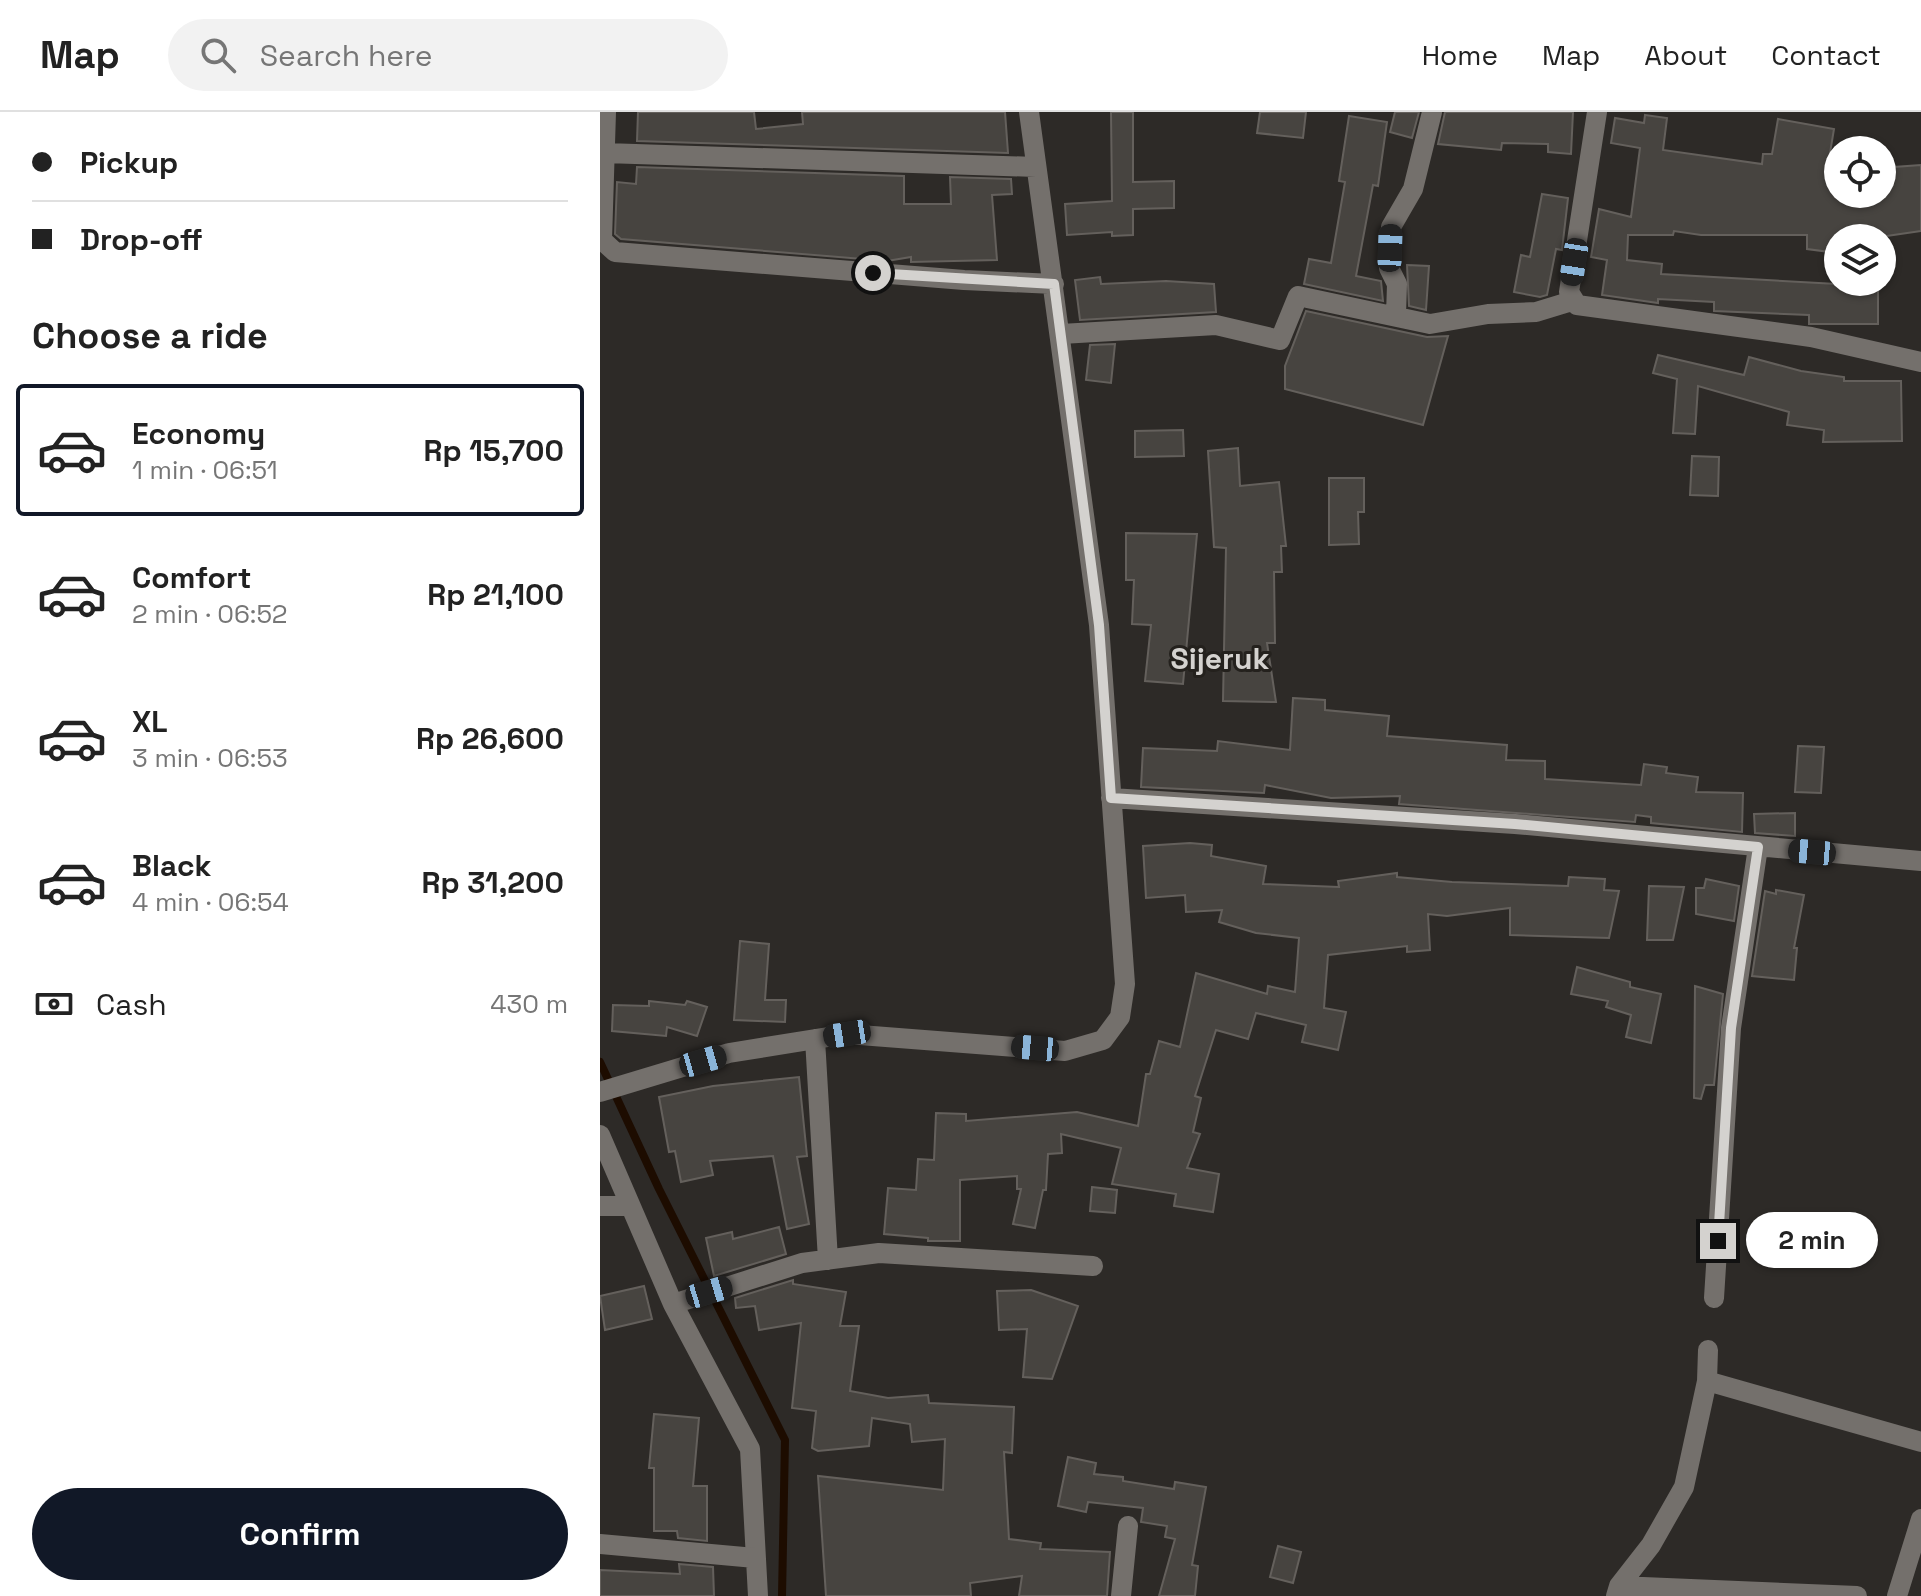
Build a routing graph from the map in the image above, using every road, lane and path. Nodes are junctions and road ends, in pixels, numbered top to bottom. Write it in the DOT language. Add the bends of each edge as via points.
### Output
graph roads {
  1 [pos="606,112"];
  2 [pos="1029,112"];
  3 [pos="1432,112"];
  4 [pos="1597,112"];
  5 [pos="605,153"];
  6 [pos="1036,167"];
  7 [pos="1054,284"];
  8 [pos="1572,301"];
  9 [pos="1396,315"];
  10 [pos="1061,334"];
  11 [pos="1921,362"];
  12 [pos="1111,798"];
  13 [pos="1758,847"];
  14 [pos="1921,861"];
  15 [pos="815,1039"];
  16 [pos="600,1092"];
  17 [pos="600,1135"];
  18 [pos="600,1206"];
  19 [pos="628,1206"];
  20 [pos="828,1260"];
  21 [pos="1093,1266"];
  22 [pos="1714,1298"];
  23 [pos="682,1301"];
  24 [pos="1708,1350"];
  25 [pos="1707,1381"];
  26 [pos="1921,1442"];
  27 [pos="1921,1519"];
  28 [pos="1128,1526"];
  29 [pos="600,1544"];
  30 [pos="755,1558"];
  31 [pos="1618,1591"];
  32 [pos="758,1596"];
  33 [pos="1121,1596"];
  34 [pos="1857,1596"];
  35 [pos="1897,1596"];
  1 -- 5 [label="street"];
  2 -- 6 [label="street"];
  3 -- 9 [label="street" via="1413,189 1391,227 1389,268 1397,284"];
  4 -- 8 [label="street" via="1569,292"];
  5 -- 6 [label="street"];
  5 -- 7 [label="street" via="602,240 615,252"];
  6 -- 7 [label="street"];
  7 -- 10 [label="street"];
  8 -- 9 [label="street" via="1536,312 1430,324"];
  8 -- 11 [label="street" via="1811,337"];
  9 -- 10 [label="street" via="1298,296 1280,340 1216,325"];
  10 -- 12 [label="street" via="1099,625"];
  12 -- 13 [label="street" via="1515,824"];
  12 -- 15 [label="street" via="1125,984 1120,1017 1103,1040 1065,1051 847,1034"];
  13 -- 14 [label="street"];
  13 -- 22 [label="street" via="1731,1028"];
  15 -- 16 [label="street" via="729,1053"];
  15 -- 20 [label="street"];
  17 -- 19 [label="street"];
  18 -- 19 [label="street"];
  19 -- 23 [label="street"];
  20 -- 21 [label="street" via="879,1253"];
  20 -- 23 [label="street" via="802,1263"];
  23 -- 30 [label="street" via="750,1449"];
  24 -- 25 [label="street"];
  25 -- 26 [label="street"];
  25 -- 31 [label="street" via="1684,1487"];
  27 -- 35 [label="street"];
  28 -- 33 [label="street"];
  29 -- 30 [label="street"];
  30 -- 32 [label="street"];
  31 -- 34 [label="street"];
}
